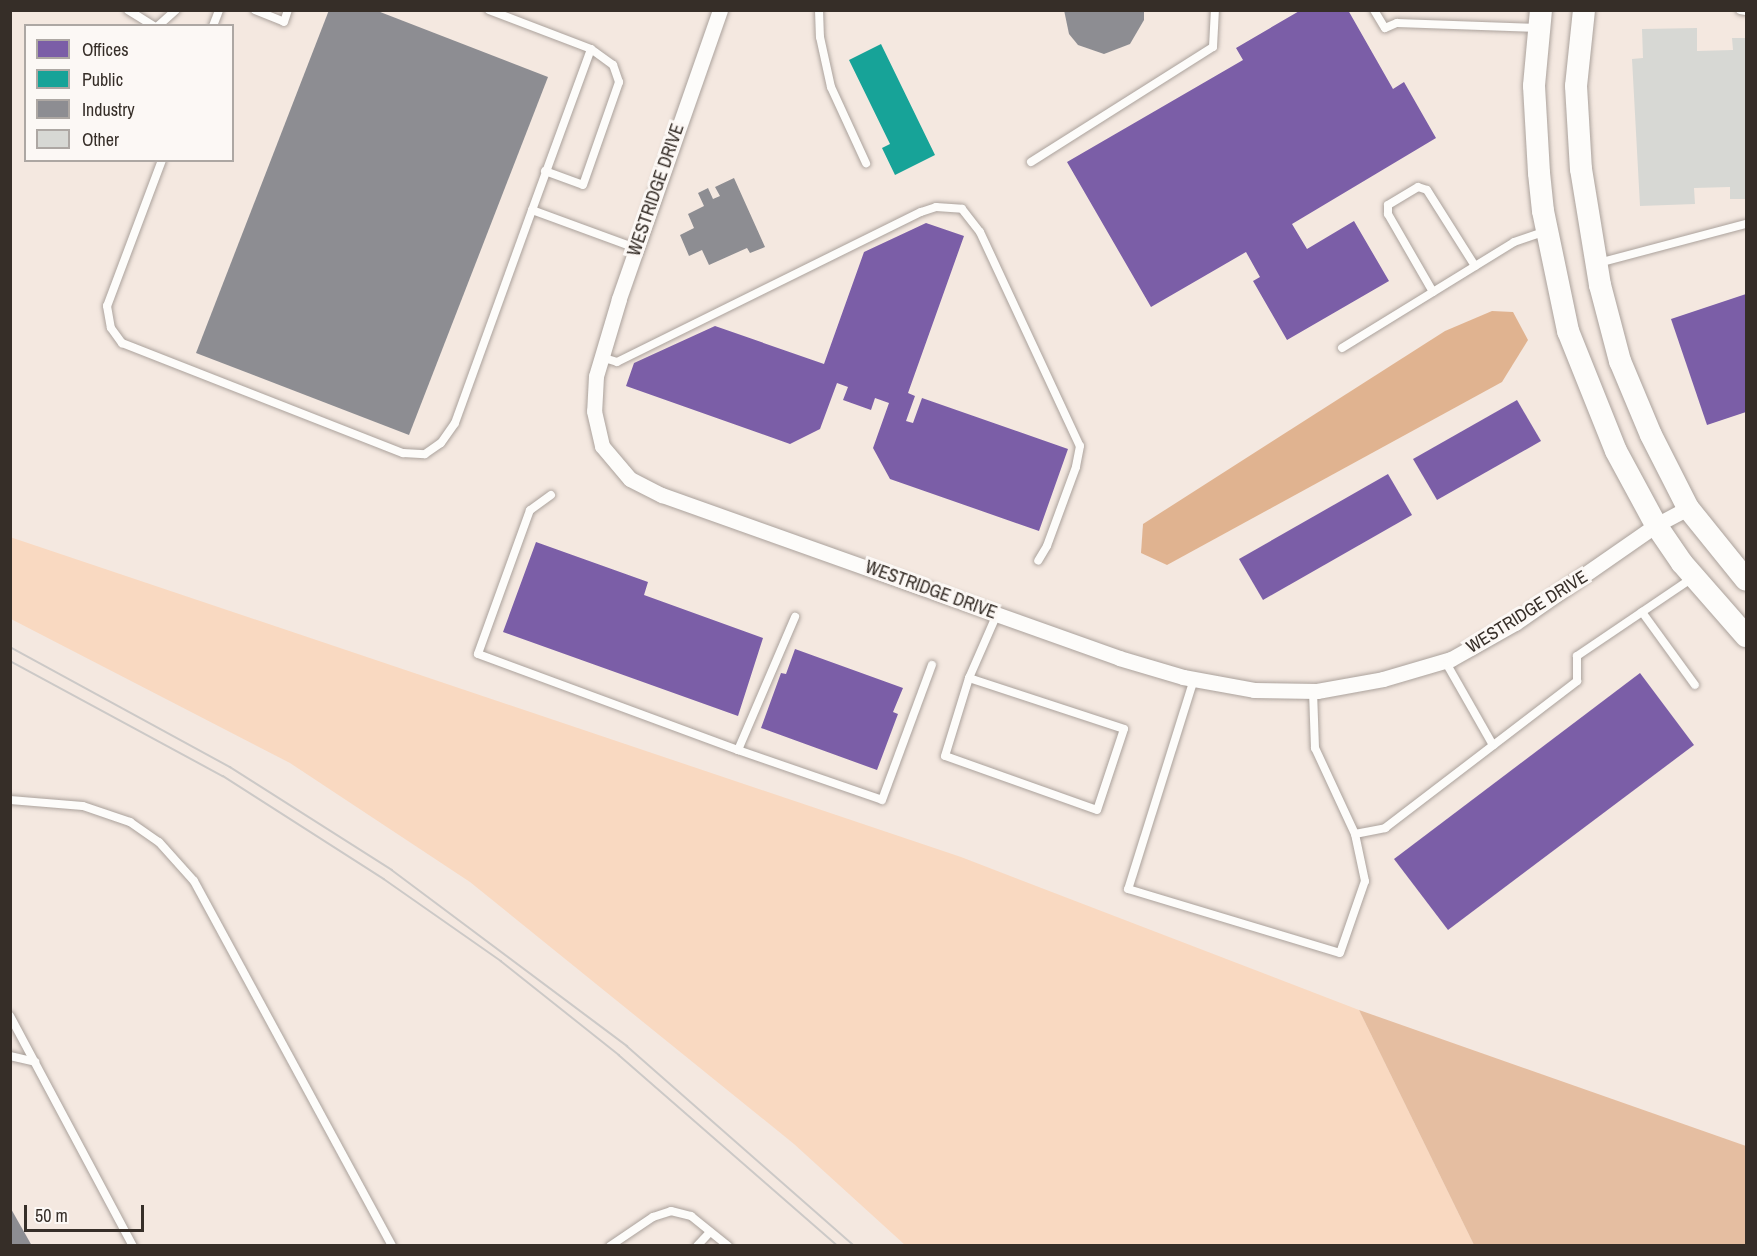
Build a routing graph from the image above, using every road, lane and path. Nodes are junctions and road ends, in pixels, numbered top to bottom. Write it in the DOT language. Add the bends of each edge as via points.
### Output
graph roads {
  1 [pos="128,10"];
  2 [pos="176,10"];
  3 [pos="255,10"];
  4 [pos="288,10"];
  5 [pos="489,10"];
  6 [pos="720,10"];
  7 [pos="819,10"];
  8 [pos="1215,10"];
  9 [pos="1374,10"];
  10 [pos="1584,10"];
  11 [pos="1740,10"];
  12 [pos="1746,11"];
  13 [pos="1538,16"];
  14 [pos="152,24"];
  15 [pos="158,24"];
  16 [pos="591,49"];
  17 [pos="161,162"];
  18 [pos="1031,162"];
  19 [pos="866,163"];
  20 [pos="545,171"];
  21 [pos="532,210"];
  22 [pos="1746,224"];
  23 [pos="1547,230"];
  24 [pos="636,248"];
  25 [pos="1597,263"];
  26 [pos="1475,266"];
  27 [pos="1433,292"];
  28 [pos="1342,348"];
  29 [pos="601,357"];
  30 [pos="551,495"];
  31 [pos="1688,508"];
  32 [pos="1656,525"];
  33 [pos="1038,561"];
  34 [pos="1694,576"];
  35 [pos="1746,580"];
  36 [pos="1642,612"];
  37 [pos="997,614"];
  38 [pos="795,617"];
  39 [pos="1746,636"];
  40 [pos="1445,661"];
  41 [pos="932,665"];
  42 [pos="969,678"];
  43 [pos="1194,679"];
  44 [pos="1695,685"];
  45 [pos="1313,690"];
  46 [pos="1493,745"];
  47 [pos="738,750"];
  48 [pos="10,800"];
  49 [pos="1354,834"];
  50 [pos="10,1016"];
  51 [pos="10,1056"];
  52 [pos="35,1062"];
  53 [pos="711,1232"];
  54 [pos="133,1245"];
  55 [pos="392,1245"];
  56 [pos="610,1245"];
  57 [pos="697,1245"];
  58 [pos="728,1245"];
  1 -- 14 [label="lane"];
  2 -- 15 [label="lane"];
  3 -- 4 [label="lane" via="284,22"];
  5 -- 16 [label="lane"];
  6 -- 24 [label="street, WESTRIDGE DRIVE"];
  7 -- 19 [label="lane" via="820,37 831,87"];
  8 -- 18 [label="lane" via="1213,47"];
  9 -- 13 [label="lane" via="1385,28 1397,23"];
  10 -- 25 [label="main road" via="1576,86 1581,169"];
  11 -- 12 [label="lane"];
  13 -- 23 [label="main road" via="1534,86"];
  16 -- 20 [label="lane"];
  16 -- 20 [label="lane" via="613,65 619,82 583,185"];
  17 -- 21 [label="lane" via="107,306 111,328 122,343 403,453 425,454 441,443 455,423"];
  20 -- 21 [label="lane"];
  21 -- 24 [label="lane"];
  22 -- 25 [label="lane"];
  23 -- 26 [label="lane" via="1514,242"];
  23 -- 32 [label="main road" via="1568,331 1586,380 1616,451"];
  24 -- 29 [label="street, WESTRIDGE DRIVE"];
  25 -- 31 [label="main road" via="1620,361 1650,435"];
  26 -- 27 [label="lane"];
  26 -- 27 [label="lane" via="1427,190 1418,187 1389,205 1388,214"];
  27 -- 28 [label="lane"];
  29 -- 33 [label="lane" via="617,362 921,212 936,207 962,209 980,232 1080,446 1068,490"];
  29 -- 37 [label="street, WESTRIDGE DRIVE" via="594,411 602,446 630,479 662,495"];
  30 -- 47 [label="lane" via="530,510 478,654"];
  31 -- 32 [label="street, WESTRIDGE DRIVE"];
  31 -- 35 [label="main road"];
  32 -- 34 [label="main road"];
  32 -- 40 [label="street, WESTRIDGE DRIVE" via="1515,623"];
  34 -- 36 [label="lane"];
  34 -- 39 [label="main road"];
  36 -- 44 [label="lane"];
  36 -- 46 [label="lane" via="1577,656 1577,681"];
  37 -- 42 [label="lane"];
  37 -- 43 [label="street, WESTRIDGE DRIVE" via="1119,658"];
  38 -- 47 [label="lane"];
  40 -- 45 [label="street, WESTRIDGE DRIVE" via="1383,680"];
  40 -- 46 [label="lane"];
  41 -- 47 [label="lane" via="882,800"];
  42 -- 42 [label="lane" via="945,756 1097,810 1124,729"];
  43 -- 45 [label="street, WESTRIDGE DRIVE" via="1254,690"];
  43 -- 49 [label="lane" via="1128,889 1341,953 1365,881"];
  45 -- 49 [label="lane" via="1315,748"];
  46 -- 49 [label="lane" via="1385,828"];
  48 -- 55 [label="lane" via="59,801 130,822 159,842 194,881"];
  50 -- 52 [label="lane"];
  51 -- 52 [label="lane"];
  52 -- 54 [label="lane"];
  53 -- 56 [label="lane" via="691,1216 671,1211 653,1217"];
  53 -- 57 [label="lane"];
  53 -- 58 [label="lane"];
}
